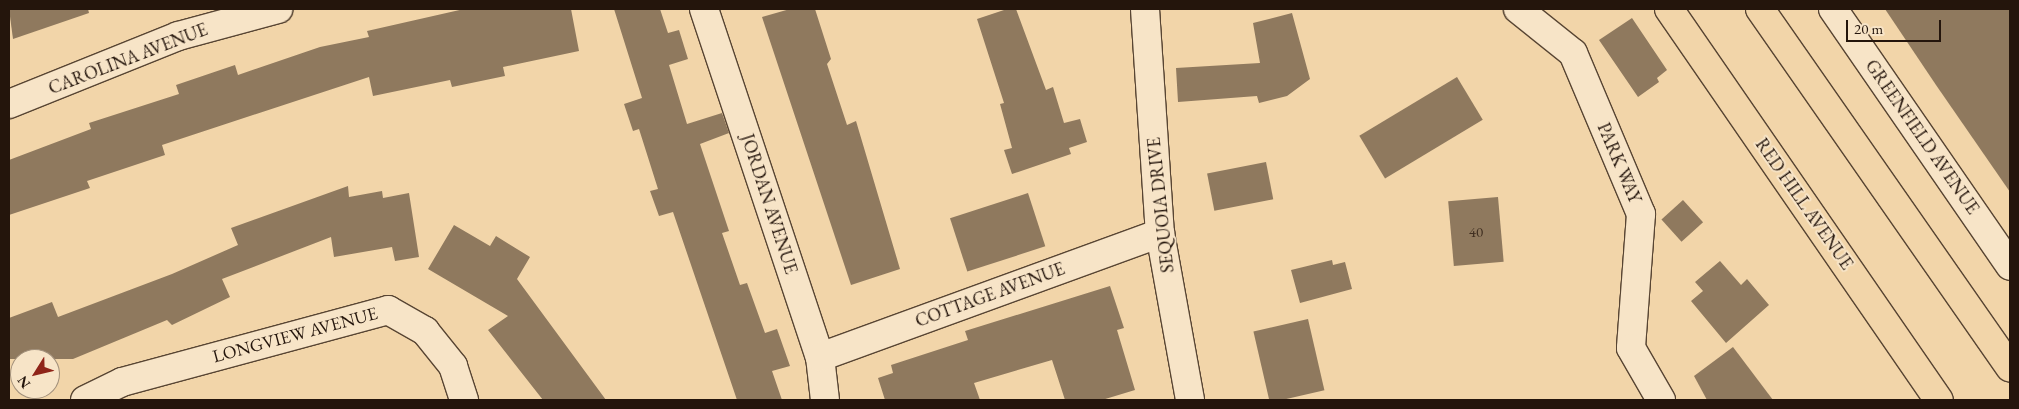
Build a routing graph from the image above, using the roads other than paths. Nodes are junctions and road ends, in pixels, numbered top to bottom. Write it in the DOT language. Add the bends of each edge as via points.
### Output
graph roads {
  1 [pos="278,9"];
  2 [pos="704,9"];
  3 [pos="1145,9"];
  4 [pos="1518,9"];
  5 [pos="1669,9"];
  6 [pos="1760,9"];
  7 [pos="1833,9"];
  8 [pos="9,104"];
  9 [pos="1160,233"];
  10 [pos="2010,266"];
  11 [pos="820,357"];
  12 [pos="2010,367"];
  13 [pos="85,400"];
  14 [pos="464,400"];
  15 [pos="825,400"];
  16 [pos="1190,400"];
  17 [pos="1661,400"];
  18 [pos="1939,400"];
  1 -- 8 [label="street, CAROLINA AVENUE" via="178,36"];
  2 -- 11 [label="street, JORDAN AVENUE"];
  3 -- 9 [label="street, SEQUOIA DRIVE"];
  4 -- 17 [label="street, PARK WAY" via="1573,53 1641,214 1631,348"];
  5 -- 18 [label="main road, RED HILL AVENUE"];
  6 -- 12 [label="main road"];
  7 -- 10 [label="street, GREENFIELD AVENUE"];
  9 -- 11 [label="street, COTTAGE AVENUE"];
  9 -- 16 [label="street, SEQUOIA DRIVE"];
  11 -- 15 [label="street, JORDAN AVENUE"];
  13 -- 14 [label="street, LONGVIEW AVENUE" via="122,382 388,310 425,331 453,366"];
}
